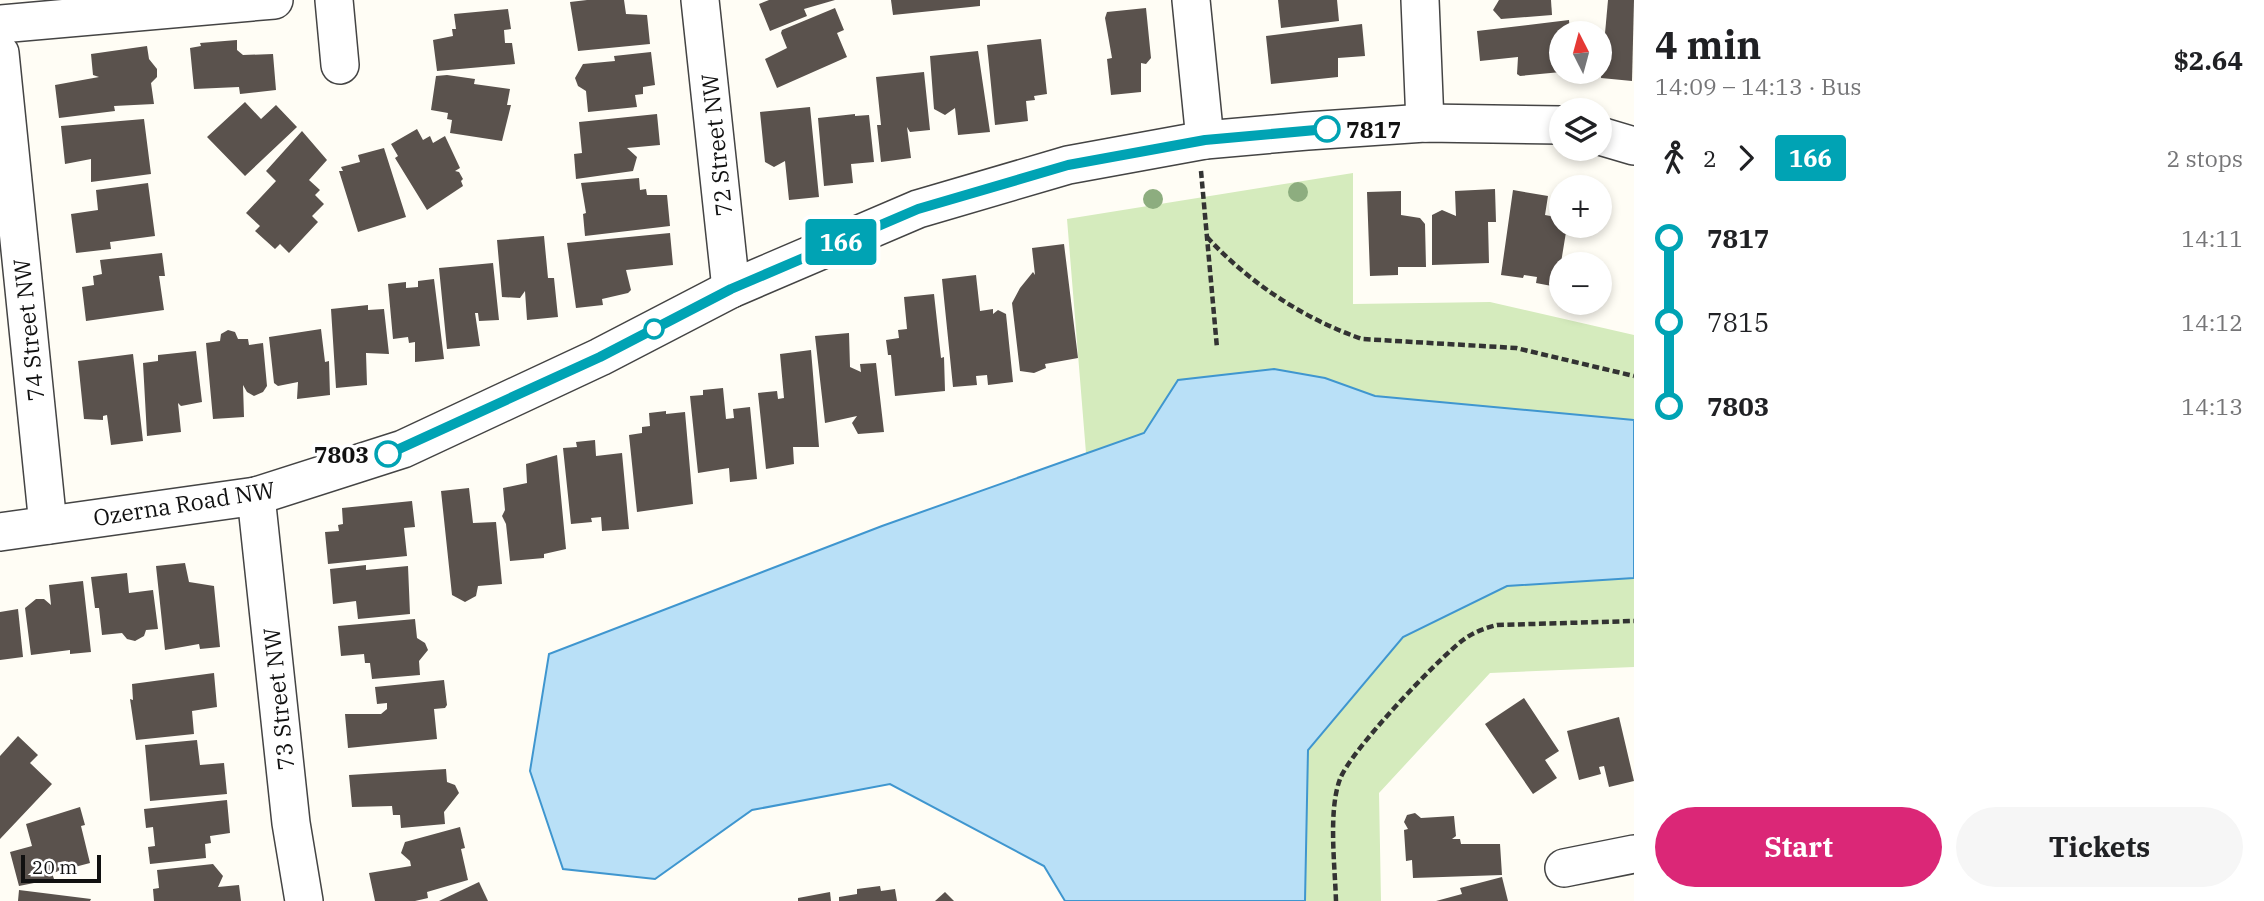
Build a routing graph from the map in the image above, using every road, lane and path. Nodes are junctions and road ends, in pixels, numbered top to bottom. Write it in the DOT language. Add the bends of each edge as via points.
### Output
graph roads {
  1 [pos="274,0"];
  2 [pos="334,0"];
  3 [pos="700,0"];
  4 [pos="1191,0"];
  5 [pos="1420,0"];
  6 [pos="0,24"];
  7 [pos="0,53"];
  8 [pos="340,65"];
  9 [pos="1425,122"];
  10 [pos="1549,125"];
  11 [pos="1205,140"];
  12 [pos="1612,140"];
  13 [pos="1634,146"];
  14 [pos="1207,237"];
  15 [pos="731,289"];
  16 [pos="1217,348"];
  17 [pos="1634,376"];
  18 [pos="256,496"];
  19 [pos="48,525"];
  20 [pos="0,532"];
  21 [pos="1634,621"];
  22 [pos="1634,854"];
  23 [pos="1564,868"];
  24 [pos="304,901"];
  25 [pos="1336,901"];
  1 -- 6 [label="street"];
  2 -- 8 [label="street"];
  3 -- 15 [label="street, 72 Street NW"];
  4 -- 11 [label="street"];
  5 -- 9 [label="street"];
  7 -- 19 [label="street, 74 Street NW"];
  9 -- 10 [label="street, Ozerna Road NW"];
  9 -- 11 [label="street, Ozerna Road NW"];
  11 -- 14 [label="path" via="1201,173"];
  11 -- 15 [label="street, Ozerna Road NW" via="1068,165 918,209"];
  12 -- 13 [label="street"];
  14 -- 16 [label="path"];
  14 -- 17 [label="path" via="1257,284 1362,339 1517,348"];
  15 -- 18 [label="street, Ozerna Road NW" via="600,357 403,449"];
  18 -- 19 [label="street, Ozerna Road NW"];
  18 -- 24 [label="street, 73 Street NW" via="290,822"];
  19 -- 20 [label="street, Ozerna Road NW"];
  21 -- 25 [label="path" via="1497,625 1480,629 1451,650 1354,754 1340,779 1335,810"];
  22 -- 23 [label="street"];
}
